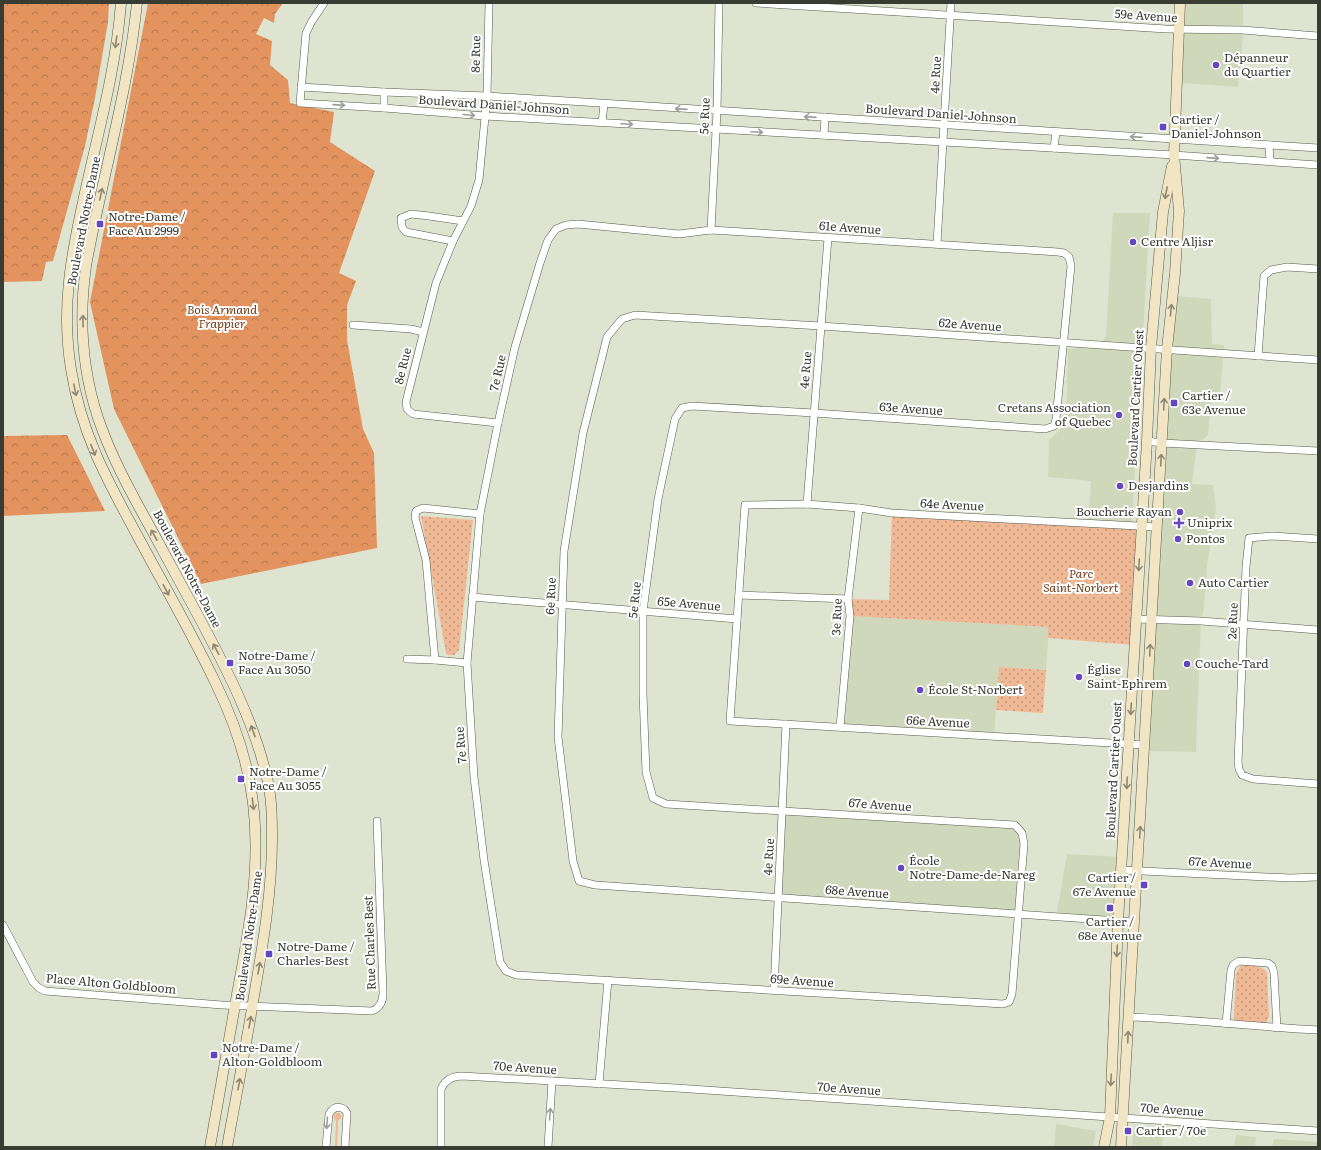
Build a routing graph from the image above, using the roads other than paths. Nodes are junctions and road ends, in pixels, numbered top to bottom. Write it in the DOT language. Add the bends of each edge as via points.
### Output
graph roads {
  1 [pos="121,3"];
  2 [pos="137,3"];
  3 [pos="324,3"];
  4 [pos="488,3"];
  5 [pos="718,3"];
  6 [pos="756,3"];
  7 [pos="951,3"];
  8 [pos="1180,3"];
  9 [pos="951,15"];
  10 [pos="1178,30"];
  11 [pos="1318,36"];
  12 [pos="301,87"];
  13 [pos="384,92"];
  14 [pos="486,96"];
  15 [pos="604,104"];
  16 [pos="384,108"];
  17 [pos="717,111"];
  18 [pos="485,116"];
  19 [pos="825,118"];
  20 [pos="602,123"];
  21 [pos="944,125"];
  22 [pos="716,129"];
  23 [pos="1056,132"];
  24 [pos="824,135"];
  25 [pos="1174,139"];
  26 [pos="943,142"];
  27 [pos="1270,145"];
  28 [pos="1054,148"];
  29 [pos="1318,148"];
  30 [pos="1174,155"];
  31 [pos="1270,162"];
  32 [pos="1318,165"];
  33 [pos="463,221"];
  34 [pos="711,230"];
  35 [pos="828,238"];
  36 [pos="548,240"];
  37 [pos="453,241"];
  38 [pos="937,244"];
  39 [pos="1318,269"];
  40 [pos="622,319"];
  41 [pos="353,325"];
  42 [pos="821,326"];
  43 [pos="423,332"];
  44 [pos="1064,342"];
  45 [pos="1151,348"];
  46 [pos="1167,349"];
  47 [pos="1258,356"];
  48 [pos="1318,360"];
  49 [pos="682,408"];
  50 [pos="814,413"];
  51 [pos="498,423"];
  52 [pos="1147,441"];
  53 [pos="1162,443"];
  54 [pos="1318,451"];
  55 [pos="807,504"];
  56 [pos="859,508"];
  57 [pos="480,514"];
  58 [pos="1141,526"];
  59 [pos="1157,527"];
  60 [pos="1318,539"];
  61 [pos="739,595"];
  62 [pos="472,597"];
  63 [pos="848,599"];
  64 [pos="562,604"];
  65 [pos="643,611"];
  66 [pos="737,619"];
  67 [pos="1136,619"];
  68 [pos="1152,620"];
  69 [pos="1244,623"];
  70 [pos="1318,630"];
  71 [pos="407,659"];
  72 [pos="435,660"];
  73 [pos="467,663"];
  74 [pos="786,724"];
  75 [pos="840,728"];
  76 [pos="1129,744"];
  77 [pos="1145,745"];
  78 [pos="1318,784"];
  79 [pos="653,798"];
  80 [pos="782,810"];
  81 [pos="377,821"];
  82 [pos="1122,870"];
  83 [pos="1137,871"];
  84 [pos="1318,877"];
  85 [pos="578,881"];
  86 [pos="778,898"];
  87 [pos="1020,915"];
  88 [pos="1118,920"];
  89 [pos="1134,922"];
  90 [pos="3,925"];
  91 [pos="506,971"];
  92 [pos="608,980"];
  93 [pos="774,990"];
  94 [pos="235,1006"];
  95 [pos="253,1006"];
  96 [pos="1129,1017"];
  97 [pos="1226,1024"];
  98 [pos="1277,1028"];
  99 [pos="1318,1030"];
  100 [pos="552,1081"];
  101 [pos="599,1084"];
  102 [pos="1110,1117"];
  103 [pos="1123,1118"];
  104 [pos="1318,1130"];
  105 [pos="210,1147"];
  106 [pos="227,1147"];
  107 [pos="326,1147"];
  108 [pos="345,1147"];
  109 [pos="441,1147"];
  110 [pos="548,1147"];
  111 [pos="1104,1147"];
  112 [pos="1121,1147"];
  1 -- 94 [label="street, Boulevard Notre-Dame, one-way" via="112,69 70,264 67,304 69,357 78,402 96,456 214,681 230,715 246,768 254,816 255,866 247,942"];
  95 -- 2 [label="street, Boulevard Notre-Dame, one-way" via="271,872 272,812 266,771 250,723 227,671 111,451 95,405 85,354 83,295 86,266 124,87"];
  3 -- 12 [label="street" via="306,33"];
  4 -- 14 [label="street, 8e Rue"];
  5 -- 17 [label="street, 5e Rue"];
  6 -- 9 [label="street, 59e Avenue"];
  7 -- 9 [label="street, 4e Rue"];
  8 -- 10 [label="street, Boulevard Cartier Ouest"];
  9 -- 10 [label="street, 59e Avenue"];
  9 -- 21 [label="street, 4e Rue"];
  10 -- 11 [label="street, 59e Avenue" via="1242,30"];
  10 -- 25 [label="street, Boulevard Cartier Ouest"];
  12 -- 13 [label="street, Boulevard Daniel-Johnson"];
  12 -- 16 [label="street, Boulevard Daniel-Johnson, one-way" via="300,103"];
  13 -- 14 [label="street, Boulevard Daniel-Johnson"];
  13 -- 16 [label="street"];
  14 -- 15 [label="street, Boulevard Daniel-Johnson"];
  14 -- 18 [label="street, 8e Rue"];
  17 -- 15 [label="street, Boulevard Daniel-Johnson, one-way"];
  15 -- 20 [label="street"];
  16 -- 18 [label="street, Boulevard Daniel-Johnson, one-way"];
  19 -- 17 [label="street, Boulevard Daniel-Johnson, one-way"];
  17 -- 22 [label="street, 5e Rue"];
  18 -- 20 [label="street, Boulevard Daniel-Johnson"];
  18 -- 33 [label="street, 8e Rue" via="479,180"];
  19 -- 21 [label="street, Boulevard Daniel-Johnson"];
  19 -- 24 [label="street"];
  20 -- 22 [label="street, Boulevard Daniel-Johnson, one-way"];
  21 -- 23 [label="street, Boulevard Daniel-Johnson"];
  21 -- 26 [label="street, 4e Rue"];
  22 -- 24 [label="street, Boulevard Daniel-Johnson, one-way"];
  22 -- 34 [label="street, 5e Rue"];
  25 -- 23 [label="street, Boulevard Daniel-Johnson, one-way"];
  23 -- 28 [label="street"];
  24 -- 26 [label="street, Boulevard Daniel-Johnson"];
  25 -- 27 [label="street, Boulevard Daniel-Johnson"];
  25 -- 30 [label="street, Boulevard Cartier Ouest"];
  26 -- 28 [label="street, Boulevard Daniel-Johnson"];
  26 -- 38 [label="street, 4e Rue"];
  27 -- 29 [label="street, Boulevard Daniel-Johnson"];
  27 -- 31 [label="street"];
  28 -- 30 [label="street, Boulevard Daniel-Johnson"];
  30 -- 31 [label="street, Boulevard Daniel-Johnson, one-way"];
  30 -- 45 [label="street, Boulevard Cartier Ouest, one-way" via="1163,212"];
  46 -- 30 [label="street, Boulevard Cartier Ouest, one-way" via="1179,211"];
  31 -- 32 [label="street, Boulevard Daniel-Johnson"];
  33 -- 37 [label="street, 8e Rue"];
  33 -- 37 [label="street" via="411,214 401,218 402,227 406,232"];
  34 -- 35 [label="street, 61e Avenue"];
  34 -- 36 [label="street, 61e Avenue" via="679,234 578,224 556,229"];
  35 -- 38 [label="street, 61e Avenue"];
  35 -- 42 [label="street, 4e Rue"];
  36 -- 51 [label="street, 7e Rue" via="515,347"];
  37 -- 43 [label="street, 8e Rue" via="436,283"];
  38 -- 44 [label="street, 61e Avenue" via="1058,252 1070,257"];
  39 -- 47 [label="street" via="1287,267 1271,270 1264,276"];
  40 -- 42 [label="street, 62e Avenue" via="635,315"];
  40 -- 64 [label="street, 6e Rue" via="607,337 583,433 564,550"];
  41 -- 43 [label="street"];
  42 -- 44 [label="street, 62e Avenue"];
  42 -- 50 [label="street, 4e Rue"];
  43 -- 51 [label="street, 8e Rue" via="406,398 407,409 413,414"];
  44 -- 45 [label="street, 62e Avenue"];
  44 -- 50 [label="street, 63e Avenue" via="1056,419 1054,426 1044,429"];
  45 -- 46 [label="street, 62e Avenue"];
  45 -- 52 [label="street, Boulevard Cartier Ouest"];
  46 -- 47 [label="street, 62e Avenue"];
  53 -- 46 [label="street, Boulevard Cartier Ouest, one-way"];
  47 -- 48 [label="street, 62e Avenue"];
  49 -- 50 [label="street, 63e Avenue" via="692,406"];
  49 -- 65 [label="street, 5e Rue" via="674,419 660,492"];
  50 -- 55 [label="street, 4e Rue"];
  51 -- 57 [label="street, 7e Rue"];
  52 -- 53 [label="street"];
  52 -- 58 [label="street, Boulevard Cartier Ouest"];
  53 -- 54 [label="street"];
  59 -- 53 [label="street, Boulevard Cartier Ouest, one-way"];
  55 -- 56 [label="street, 64e Avenue"];
  55 -- 61 [label="street, 64e Avenue" via="746,505"];
  56 -- 58 [label="street, 64e Avenue" via="892,513"];
  56 -- 63 [label="street, 3e Rue"];
  57 -- 62 [label="street, 7e Rue"];
  57 -- 72 [label="street" via="423,508 416,511 415,517 426,560"];
  58 -- 59 [label="street, 64e Avenue"];
  58 -- 67 [label="street, Boulevard Cartier Ouest, one-way"];
  59 -- 68 [label="street, Boulevard Cartier Ouest"];
  60 -- 69 [label="street, 2e Rue" via="1273,536 1249,538"];
  61 -- 63 [label="street"];
  61 -- 66 [label="street"];
  62 -- 64 [label="street, 65e Avenue"];
  62 -- 73 [label="street, 7e Rue"];
  63 -- 75 [label="street, 3e Rue" via="850,616"];
  64 -- 65 [label="street, 65e Avenue"];
  64 -- 85 [label="street, 6e Rue" via="558,737 572,861"];
  65 -- 66 [label="street, 65e Avenue"];
  65 -- 79 [label="street, 5e Rue" via="646,772"];
  66 -- 74 [label="street, 66e Avenue" via="730,721"];
  67 -- 68 [label="street"];
  67 -- 76 [label="street, Boulevard Cartier Ouest, one-way"];
  68 -- 69 [label="street"];
  77 -- 68 [label="street, Boulevard Cartier Ouest, one-way"];
  69 -- 70 [label="street"];
  69 -- 78 [label="street, 2e Rue" via="1238,762 1242,776"];
  71 -- 72 [label="street"];
  72 -- 73 [label="street"];
  73 -- 91 [label="street, 7e Rue" via="472,745 484,860 500,962"];
  74 -- 75 [label="street, 66e Avenue"];
  74 -- 80 [label="street, 4e Rue"];
  75 -- 76 [label="street, 66e Avenue"];
  76 -- 77 [label="street, 66e Avenue"];
  76 -- 82 [label="street, Boulevard Cartier Ouest, one-way"];
  83 -- 77 [label="street, Boulevard Cartier Ouest, one-way"];
  79 -- 80 [label="street, 67e Avenue" via="666,804"];
  80 -- 86 [label="street, 4e Rue"];
  80 -- 87 [label="street, 67e Avenue" via="1015,825 1022,833 1024,844"];
  81 -- 95 [label="street, Rue Charles Best" via="383,993 381,1005 368,1012"];
  82 -- 83 [label="street, 67e Avenue"];
  82 -- 88 [label="street, Boulevard Cartier Ouest"];
  83 -- 84 [label="street, 67e Avenue"];
  83 -- 89 [label="street, Boulevard Cartier Ouest"];
  85 -- 86 [label="street, 68e Avenue" via="595,885"];
  86 -- 87 [label="street, 68e Avenue"];
  86 -- 93 [label="street, 4e Rue"];
  87 -- 88 [label="street, 68e Avenue"];
  87 -- 93 [label="street, 69e Avenue" via="1012,994 1009,1002 1003,1004"];
  88 -- 89 [label="street, 68e Avenue"];
  88 -- 102 [label="street, Boulevard Cartier Ouest, one-way"];
  89 -- 96 [label="street, Boulevard Cartier Ouest"];
  90 -- 94 [label="street, Place Alton Goldbloom" via="32,980 42,990"];
  91 -- 92 [label="street, 69e Avenue" via="516,975"];
  92 -- 93 [label="street, 69e Avenue"];
  92 -- 101 [label="street"];
  94 -- 95 [label="street, Place Alton Goldbloom"];
  94 -- 105 [label="street, Boulevard Notre-Dame"];
  106 -- 95 [label="street, Boulevard Notre-Dame, one-way"];
  96 -- 97 [label="street"];
  103 -- 96 [label="street, Boulevard Cartier Ouest, one-way"];
  97 -- 98 [label="street"];
  97 -- 98 [label="street" via="1233,965 1239,961 1268,963 1274,973"];
  98 -- 99 [label="street"];
  100 -- 101 [label="street, 70e Avenue"];
  100 -- 109 [label="street, 70e Avenue" via="468,1076 449,1078 442,1086 441,1093"];
  110 -- 100 [label="street, one-way"];
  101 -- 102 [label="street, 70e Avenue"];
  102 -- 103 [label="street, 70e Avenue"];
  102 -- 111 [label="street, Boulevard Cartier Ouest"];
  103 -- 104 [label="street, 70e Avenue"];
  103 -- 112 [label="street, Boulevard Cartier Ouest"];
  108 -- 107 [label="street, one-way" via="347,1113 344,1109 336,1107 330,1111 328,1117"];
}
